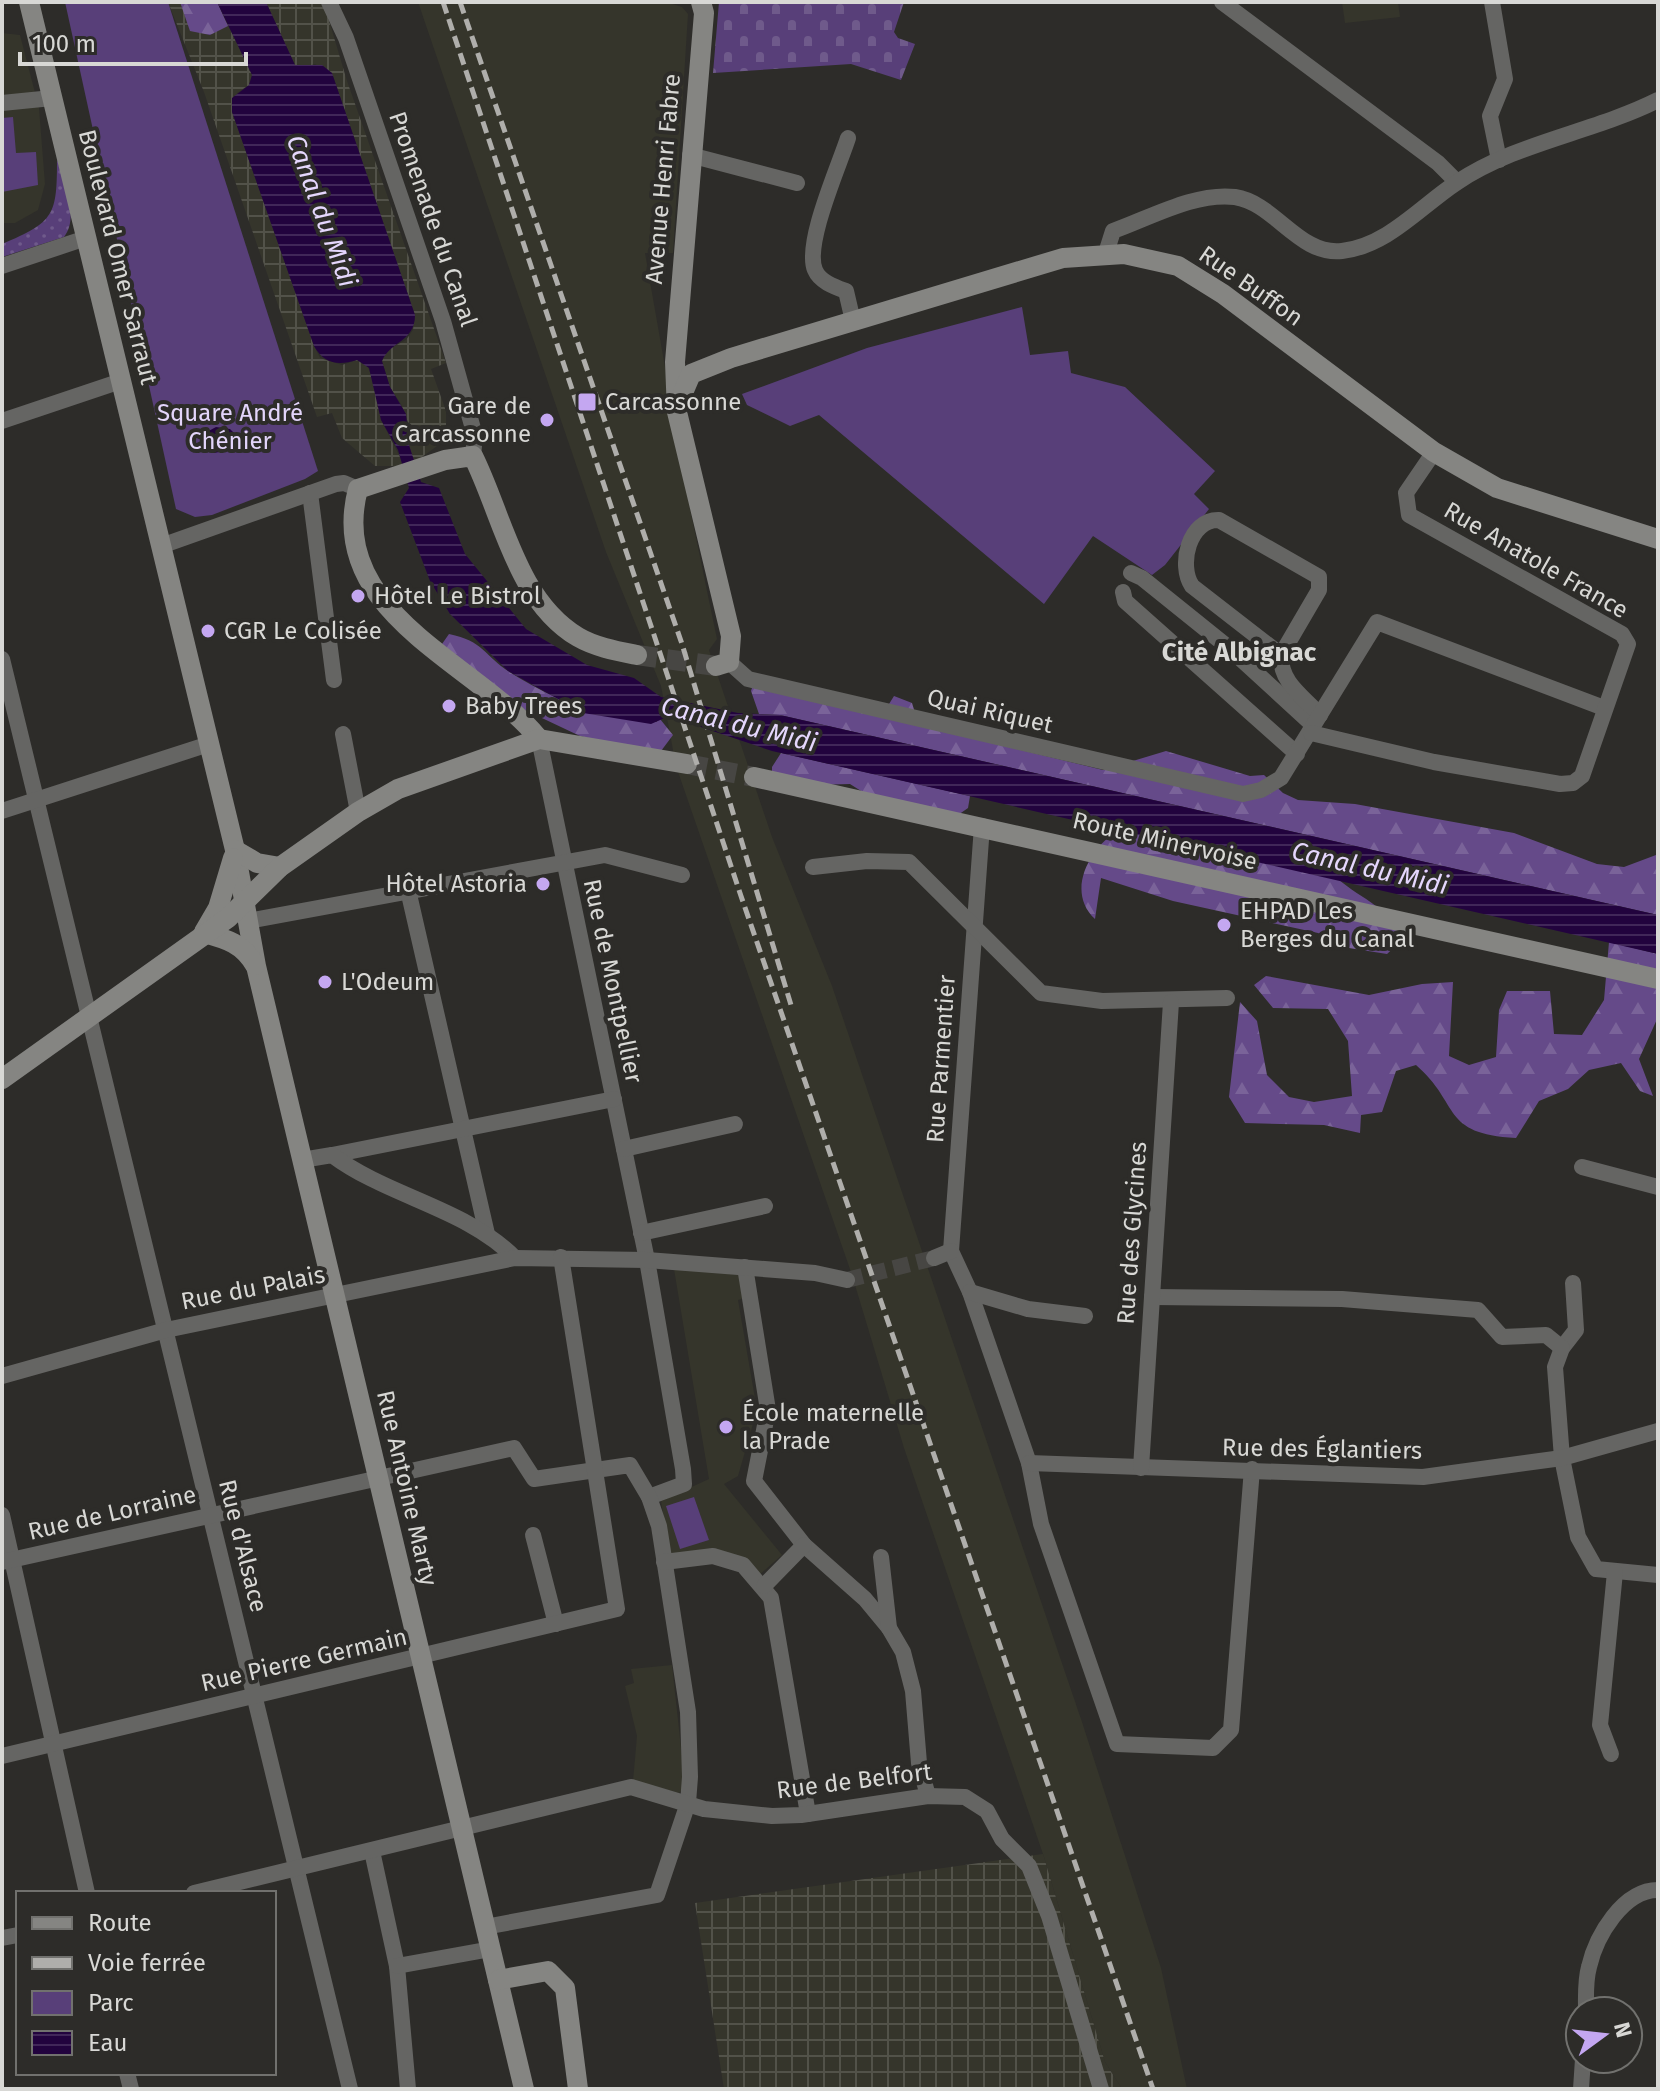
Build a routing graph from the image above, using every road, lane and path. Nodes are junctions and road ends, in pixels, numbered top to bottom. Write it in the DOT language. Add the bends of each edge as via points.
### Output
graph roads {
  1 [pos="29,2"];
  2 [pos="329,2"];
  3 [pos="701,2"];
  4 [pos="1222,2"];
  5 [pos="1492,2"];
  6 [pos="52,98"];
  7 [pos="1658,100"];
  8 [pos="2,103"];
  9 [pos="848,138"];
  10 [pos="690,155"];
  11 [pos="1499,160"];
  12 [pos="1457,182"];
  13 [pos="797,183"];
  14 [pos="86,238"];
  15 [pos="1106,253"];
  16 [pos="2,266"];
  17 [pos="853,321"];
  18 [pos="731,358"];
  19 [pos="675,362"];
  20 [pos="121,381"];
  21 [pos="676,409"];
  22 [pos="2,421"];
  23 [pos="1434,452"];
  24 [pos="473,456"];
  25 [pos="358,489"];
  26 [pos="310,493"];
  27 [pos="1658,539"];
  28 [pos="161,546"];
  29 [pos="1131,573"];
  30 [pos="1123,592"];
  31 [pos="637,655"];
  32 [pos="1281,655"];
  33 [pos="2,659"];
  34 [pos="722,664"];
  35 [pos="334,680"];
  36 [pos="1604,708"];
  37 [pos="1315,724"];
  38 [pos="343,734"];
  39 [pos="539,739"];
  40 [pos="209,744"];
  41 [pos="1297,754"];
  42 [pos="687,764"];
  43 [pos="754,777"];
  44 [pos="36,800"];
  45 [pos="2,811"];
  46 [pos="358,812"];
  47 [pos="982,826"];
  48 [pos="235,850"];
  49 [pos="564,861"];
  50 [pos="280,867"];
  51 [pos="813,867"];
  52 [pos="682,875"];
  53 [pos="408,890"];
  54 [pos="245,898"];
  55 [pos="248,921"];
  56 [pos="975,927"];
  57 [pos="204,933"];
  58 [pos="256,966"];
  59 [pos="1658,979"];
  60 [pos="1227,998"];
  61 [pos="1171,1002"];
  62 [pos="90,1014"];
  63 [pos="2,1079"];
  64 [pos="614,1099"];
  65 [pos="735,1124"];
  66 [pos="462,1131"];
  67 [pos="624,1149"];
  68 [pos="332,1155"];
  69 [pos="302,1160"];
  70 [pos="1582,1167"];
  71 [pos="1658,1187"];
  72 [pos="765,1206"];
  73 [pos="641,1233"];
  74 [pos="487,1234"];
  75 [pos="951,1251"];
  76 [pos="561,1257"];
  77 [pos="515,1258"];
  78 [pos="934,1258"];
  79 [pos="647,1260"];
  80 [pos="745,1267"];
  81 [pos="847,1280"];
  82 [pos="1573,1283"];
  83 [pos="970,1292"];
  84 [pos="335,1296"];
  85 [pos="1152,1297"];
  86 [pos="1085,1316"];
  87 [pos="166,1330"];
  88 [pos="1562,1348"];
  89 [pos="2,1376"];
  90 [pos="1658,1431"];
  91 [pos="1562,1458"];
  92 [pos="1029,1463"];
  93 [pos="1141,1468"];
  94 [pos="1252,1469"];
  95 [pos="597,1470"];
  96 [pos="378,1479"];
  97 [pos="649,1497"];
  98 [pos="2,1515"];
  99 [pos="211,1515"];
  100 [pos="533,1535"];
  101 [pos="804,1545"];
  102 [pos="881,1557"];
  103 [pos="7,1561"];
  104 [pos="664,1562"];
  105 [pos="1615,1572"];
  106 [pos="1658,1575"];
  107 [pos="764,1586"];
  108 [pos="556,1624"];
  109 [pos="889,1628"];
  110 [pos="421,1658"];
  111 [pos="255,1696"];
  112 [pos="53,1744"];
  113 [pos="1611,1754"];
  114 [pos="2,1756"];
  115 [pos="928,1796"];
  116 [pos="688,1803"];
  117 [pos="808,1814"];
  118 [pos="462,1829"];
  119 [pos="372,1851"];
  120 [pos="297,1869"];
  121 [pos="1658,1890"];
  122 [pos="87,1891"];
  123 [pos="203,1891"];
  124 [pos="485,1927"];
  125 [pos="491,1949"];
  126 [pos="397,1966"];
  127 [pos="498,1980"];
  128 [pos="1587,1995"];
  129 [pos="350,2089"];
  130 [pos="408,2089"];
  131 [pos="524,2089"];
  132 [pos="578,2089"];
  133 [pos="1101,2089"];
  1 -- 6 [label="street, Boulevard Omer Sarraut"];
  2 -- 24 [label="street, Promenade du Canal" via="443,321 475,436"];
  3 -- 10 [label="street, Avenue Henri Fabre"];
  4 -- 12 [label="street"];
  5 -- 11 [label="street" via="1505,79 1490,116"];
  6 -- 8 [label="street"];
  6 -- 14 [label="street, Boulevard Omer Sarraut"];
  7 -- 11 [label="street" via="1622,118"];
  9 -- 17 [label="street" via="814,243 815,270 827,284 846,291"];
  10 -- 13 [label="street"];
  10 -- 19 [label="street, Avenue Henri Fabre"];
  11 -- 12 [label="street"];
  12 -- 15 [label="street" via="1369,244 1340,252 1317,249 1238,197 1197,201 1122,227 1113,231"];
  14 -- 16 [label="street"];
  14 -- 20 [label="street, Boulevard Omer Sarraut"];
  15 -- 17 [label="street, Rue Buffon" via="1063,258"];
  15 -- 23 [label="street, Rue Buffon" via="1178,266"];
  17 -- 18 [label="street, Rue Buffon"];
  18 -- 19 [label="street, Rue Buffon"];
  18 -- 21 [label="street, Rue Buffon" via="691,374"];
  19 -- 21 [label="street"];
  20 -- 22 [label="street"];
  20 -- 28 [label="street, Boulevard Omer Sarraut"];
  21 -- 34 [label="street" via="731,636"];
  23 -- 27 [label="street, Rue Buffon" via="1497,488"];
  23 -- 36 [label="street, Rue Anatole France" via="1406,493 1409,515 1622,634 1628,644"];
  24 -- 25 [label="street"];
  24 -- 31 [label="street" via="518,563 549,614 581,639"];
  25 -- 26 [label="street" via="344,483"];
  25 -- 39 [label="street" via="352,513 356,541 363,564 392,611 419,641 517,712"];
  26 -- 28 [label="street"];
  26 -- 35 [label="street"];
  28 -- 40 [label="street, Boulevard Omer Sarraut"];
  29 -- 37 [label="street" via="1229,648"];
  30 -- 41 [label="street" via="1125,601"];
  32 -- 32 [label="street" via="1319,590 1319,577 1219,520 1201,524 1183,560 1185,575"];
  32 -- 37 [label="street" via="1287,682"];
  33 -- 44 [label="street, Rue d'Alsace"];
  34 -- 41 [label="street, Quai Riquet" via="748,679 1243,794 1281,778"];
  36 -- 37 [label="street, Rue Anatole France" via="1582,776 1560,784 1434,762"];
  36 -- 37 [label="street" via="1377,622"];
  37 -- 41 [label="street"];
  38 -- 46 [label="street"];
  39 -- 42 [label="street"];
  39 -- 46 [label="street" via="398,789"];
  39 -- 49 [label="street, Rue de Montpellier"];
  40 -- 44 [label="street"];
  40 -- 48 [label="street, Boulevard Omer Sarraut"];
  43 -- 47 [label="street, Route Minervoise"];
  44 -- 45 [label="street"];
  44 -- 62 [label="street, Rue d'Alsace"];
  46 -- 50 [label="street"];
  47 -- 56 [label="street, Rue Parmentier"];
  47 -- 59 [label="street, Route Minervoise"];
  48 -- 50 [label="street" via="257,863"];
  48 -- 54 [label="street, Boulevard Omer Sarraut"];
  48 -- 57 [label="street" via="218,908"];
  49 -- 52 [label="street" via="605,855"];
  49 -- 53 [label="street"];
  49 -- 64 [label="street, Rue de Montpellier"];
  50 -- 54 [label="street"];
  51 -- 56 [label="street" via="909,862"];
  53 -- 55 [label="street"];
  53 -- 66 [label="street"];
  54 -- 55 [label="street, Rue Antoine Marty"];
  54 -- 57 [label="street" via="228,918"];
  55 -- 58 [label="street, Rue Antoine Marty"];
  56 -- 61 [label="street" via="1041,993"];
  56 -- 75 [label="street, Rue Parmentier"];
  57 -- 58 [label="street" via="246,950"];
  57 -- 62 [label="street"];
  58 -- 69 [label="street, Rue Antoine Marty"];
  60 -- 61 [label="street"];
  61 -- 85 [label="street, Rue des Glycines"];
  62 -- 63 [label="street"];
  62 -- 87 [label="street, Rue d'Alsace"];
  64 -- 66 [label="street"];
  64 -- 67 [label="street, Rue de Montpellier"];
  65 -- 67 [label="street"];
  66 -- 68 [label="street"];
  66 -- 74 [label="street"];
  67 -- 73 [label="street, Rue de Montpellier"];
  68 -- 69 [label="street"];
  68 -- 74 [label="street" via="358,1174"];
  69 -- 84 [label="street, Rue Antoine Marty"];
  70 -- 71 [label="street"];
  72 -- 73 [label="street"];
  73 -- 79 [label="street, Rue de Montpellier"];
  74 -- 77 [label="street"];
  75 -- 78 [label="street"];
  75 -- 83 [label="street, Rue Parmentier"];
  76 -- 77 [label="street, Rue du Palais"];
  76 -- 79 [label="street, Rue du Palais"];
  76 -- 95 [label="street"];
  77 -- 84 [label="street, Rue du Palais"];
  79 -- 80 [label="street, Rue du Palais"];
  79 -- 97 [label="street, Rue de Montpellier" via="684,1484"];
  80 -- 81 [label="street, Rue du Palais"];
  80 -- 101 [label="street" via="768,1410 754,1481"];
  82 -- 88 [label="street" via="1576,1330"];
  83 -- 86 [label="street" via="1028,1309"];
  83 -- 92 [label="street, Rue Parmentier"];
  84 -- 87 [label="street, Rue du Palais"];
  84 -- 96 [label="street, Rue Antoine Marty"];
  85 -- 88 [label="street" via="1342,1299 1478,1310 1502,1337 1546,1335"];
  85 -- 93 [label="street, Rue des Glycines"];
  87 -- 89 [label="street, Rue du Palais"];
  87 -- 99 [label="street, Rue d'Alsace"];
  88 -- 91 [label="street" via="1555,1367"];
  90 -- 91 [label="street, Rue des Églantiers"];
  91 -- 94 [label="street, Rue des Églantiers" via="1423,1477"];
  91 -- 105 [label="street" via="1578,1537 1596,1569"];
  92 -- 93 [label="street, Rue des Églantiers"];
  92 -- 94 [label="street, Rue Parmentier" via="1041,1524 1117,1744 1213,1748 1231,1730"];
  93 -- 94 [label="street, Rue des Églantiers"];
  95 -- 96 [label="street, Rue de Lorraine" via="534,1479 514,1448"];
  95 -- 97 [label="street" via="630,1465"];
  95 -- 108 [label="street, Rue Pierre Germain" via="617,1609"];
  96 -- 99 [label="street, Rue de Lorraine"];
  96 -- 110 [label="street, Rue Antoine Marty"];
  97 -- 104 [label="street"];
  98 -- 103 [label="street"];
  99 -- 103 [label="street, Rue de Lorraine"];
  99 -- 111 [label="street, Rue d'Alsace"];
  100 -- 108 [label="street"];
  101 -- 107 [label="street"];
  101 -- 109 [label="street"];
  102 -- 109 [label="street"];
  103 -- 112 [label="street"];
  104 -- 107 [label="street" via="713,1556 743,1565"];
  104 -- 116 [label="street" via="688,1712"];
  105 -- 106 [label="street"];
  105 -- 113 [label="street" via="1600,1725"];
  107 -- 117 [label="street" via="780,1639"];
  108 -- 110 [label="street, Rue Pierre Germain"];
  109 -- 115 [label="street" via="903,1652 913,1691 919,1763"];
  110 -- 111 [label="street, Rue Pierre Germain"];
  110 -- 118 [label="street, Rue Antoine Marty"];
  111 -- 112 [label="street, Rue Pierre Germain"];
  111 -- 120 [label="street, Rue d'Alsace"];
  112 -- 114 [label="street, Rue Pierre Germain"];
  112 -- 122 [label="street"];
  115 -- 117 [label="street, Rue de Belfort"];
  115 -- 133 [label="street, Rue de Belfort" via="965,1797 987,1811 1002,1839 1029,1866"];
  116 -- 117 [label="street, Rue de Belfort" via="772,1816"];
  116 -- 118 [label="street, Rue de Belfort" via="631,1787"];
  116 -- 124 [label="street" via="657,1895"];
  118 -- 119 [label="street, Rue de Belfort"];
  118 -- 124 [label="street, Rue Antoine Marty"];
  119 -- 120 [label="street, Rue de Belfort"];
  119 -- 126 [label="street"];
  120 -- 123 [label="street, Rue de Belfort"];
  120 -- 129 [label="street, Rue d'Alsace"];
  121 -- 128 [label="street" via="1624,1902 1594,1952"];
  124 -- 125 [label="street, Rue Antoine Marty"];
  125 -- 126 [label="street"];
  125 -- 127 [label="street, Rue Antoine Marty"];
  126 -- 130 [label="street"];
  127 -- 131 [label="street, Rue Antoine Marty"];
  127 -- 132 [label="street" via="548,1971 565,1988"];
}
